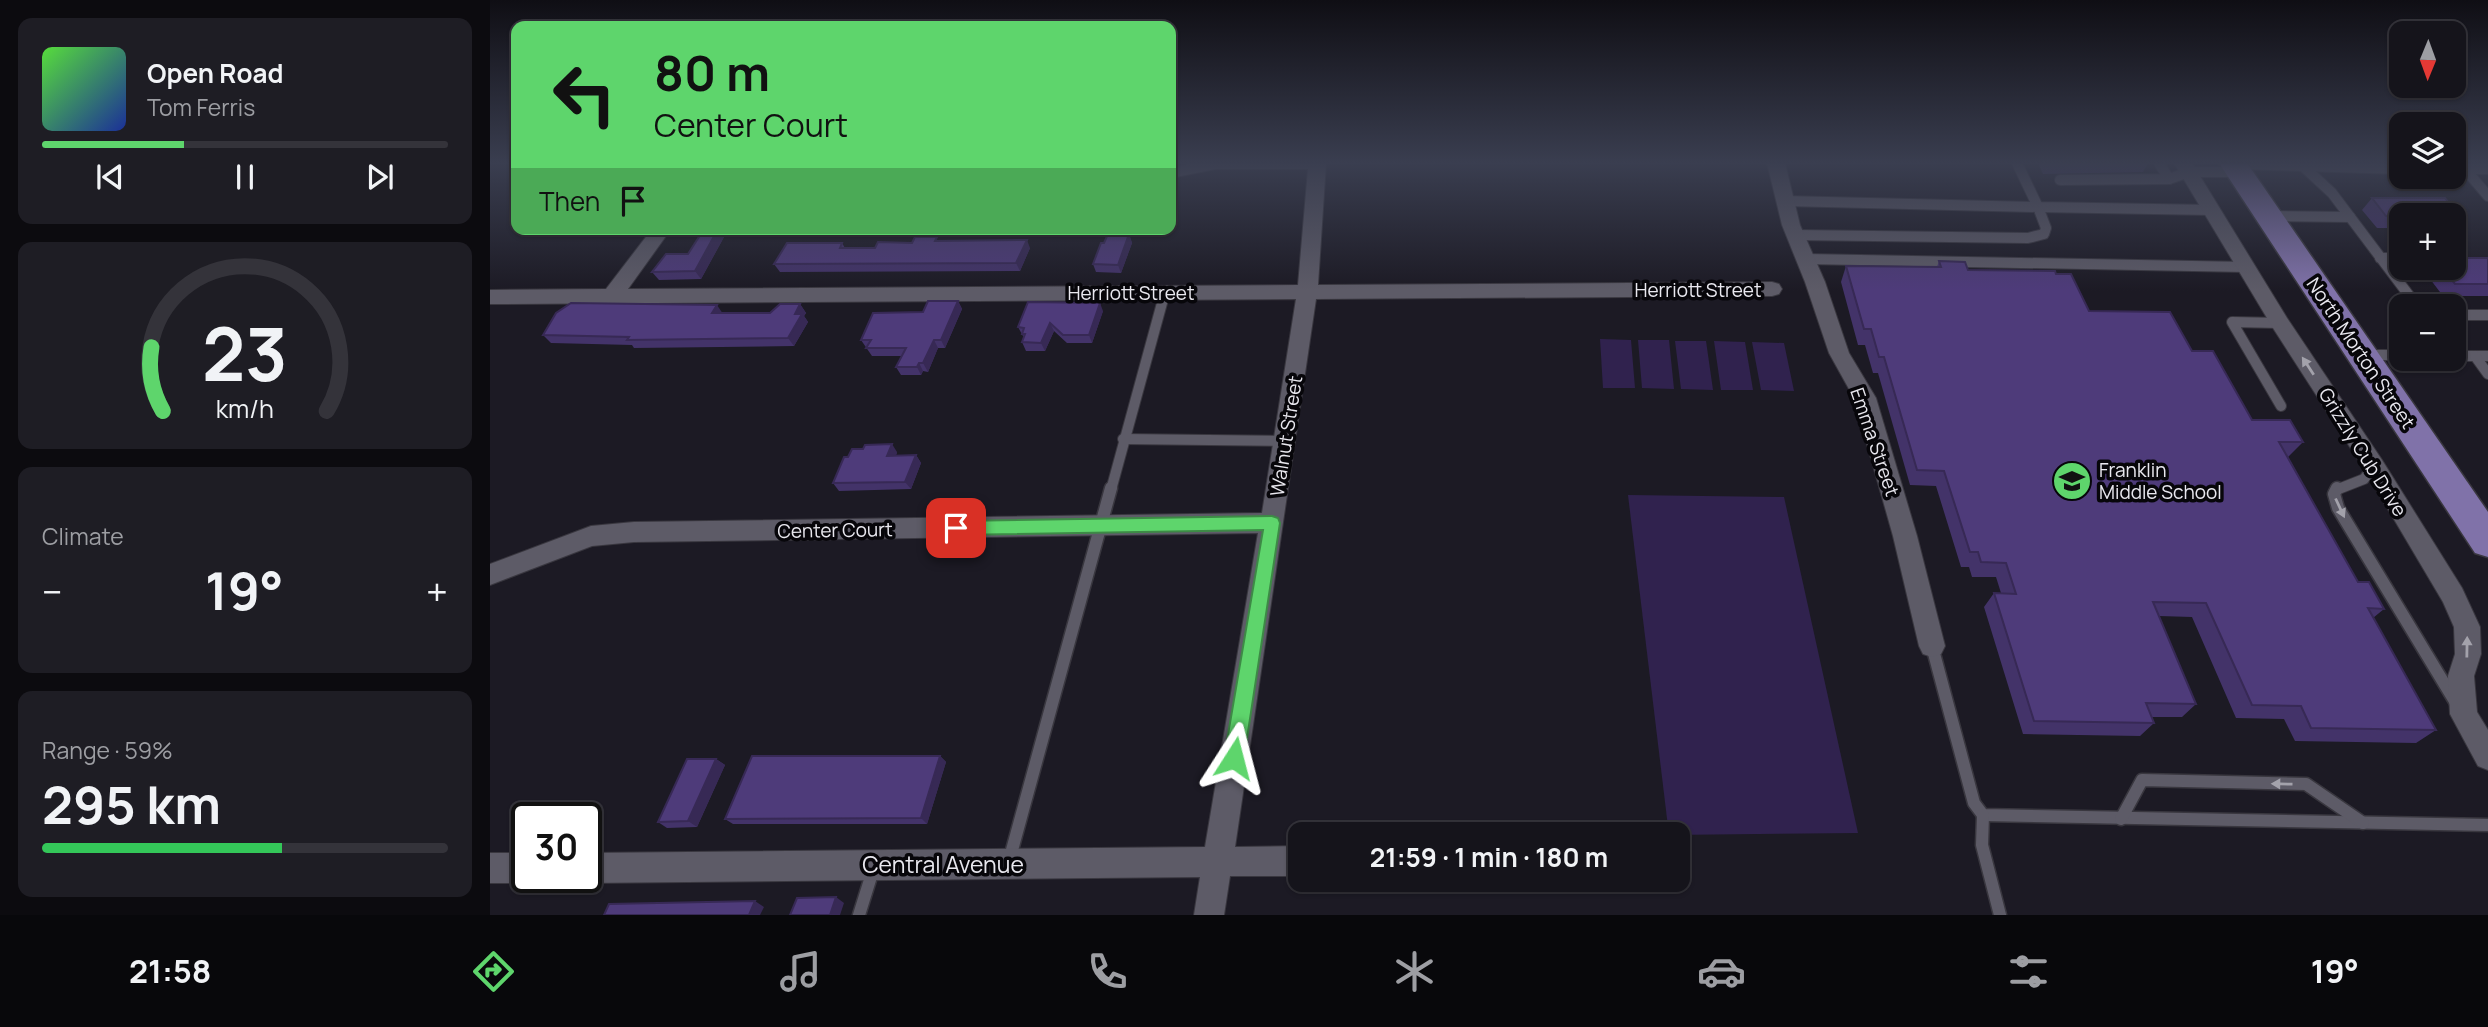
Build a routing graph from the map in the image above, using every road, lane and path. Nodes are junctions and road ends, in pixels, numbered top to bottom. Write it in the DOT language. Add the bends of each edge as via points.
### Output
graph roads {
  1 [pos="1314,206"];
  2 [pos="1786,206"];
  3 [pos="1983,206"];
  4 [pos="2208,206"];
  5 [pos="2262,206"];
  6 [pos="2342,206"];
  7 [pos="2038,207"];
  8 [pos="2212,210"];
  9 [pos="2269,216"];
  10 [pos="2350,217"];
  11 [pos="658,235"];
  12 [pos="1795,235"];
  13 [pos="2380,258"];
  14 [pos="2389,258"];
  15 [pos="1806,259"];
  16 [pos="2246,267"];
  17 [pos="1772,289"];
  18 [pos="1165,292"];
  19 [pos="1308,292"];
  20 [pos="2408,294"];
  21 [pos="612,296"];
  22 [pos="490,297"];
  23 [pos="2466,315"];
  24 [pos="2488,315"];
  25 [pos="2280,323"];
  26 [pos="2362,355"];
  27 [pos="2389,355"];
  28 [pos="2466,356"];
  29 [pos="2474,356"];
  30 [pos="2488,356"];
  31 [pos="2488,374"];
  32 [pos="2281,406"];
  33 [pos="1123,439"];
  34 [pos="1286,441"];
  35 [pos="2374,467"];
  36 [pos="1272,523"];
  37 [pos="1101,524"];
  38 [pos="2488,542"];
  39 [pos="490,575"];
  40 [pos="1932,646"];
  41 [pos="2463,714"];
  42 [pos="2488,757"];
  43 [pos="1983,815"];
  44 [pos="2121,818"];
  45 [pos="2362,824"];
  46 [pos="2488,825"];
  47 [pos="1288,861"];
  48 [pos="1217,862"];
  49 [pos="1008,863"];
  50 [pos="875,865"];
  51 [pos="602,867"];
  52 [pos="511,868"];
  53 [pos="490,869"];
  54 [pos="859,915"];
  55 [pos="1209,915"];
  56 [pos="2000,915"];
  1 -- 19 [label="street, Walnut Street"];
  2 -- 12 [label="street, Emma Street"];
  3 -- 7 [label="lane"];
  4 -- 8 [label="street, Grizzly Cub Drive"];
  5 -- 9 [label="main road, North Morton Street"];
  6 -- 10 [label="lane"];
  7 -- 8 [label="lane"];
  7 -- 12 [label="lane" via="2046,228 2044,234 2028,237"];
  8 -- 16 [label="street, Grizzly Cub Drive"];
  9 -- 10 [label="lane"];
  9 -- 26 [label="main road, North Morton Street"];
  10 -- 13 [label="lane"];
  11 -- 21 [label="street"];
  12 -- 15 [label="street, Emma Street"];
  13 -- 14 [label="lane"];
  13 -- 20 [label="lane"];
  15 -- 16 [label="lane"];
  15 -- 40 [label="street, Emma Street" via="1839,353 1864,398"];
  16 -- 25 [label="street, Grizzly Cub Drive"];
  17 -- 19 [label="street, Herriott Street"];
  18 -- 19 [label="street, Herriott Street"];
  18 -- 21 [label="street, Herriott Street"];
  18 -- 33 [label="lane"];
  19 -- 34 [label="street, Walnut Street"];
  21 -- 22 [label="street, Herriott Street"];
  23 -- 24 [label="lane"];
  25 -- 32 [label="lane" via="2232,322"];
  35 -- 25 [label="street, Grizzly Cub Drive, one-way"];
  26 -- 27 [label="lane"];
  26 -- 38 [label="main road, North Morton Street"];
  28 -- 29 [label="lane"];
  29 -- 30 [label="lane"];
  29 -- 31 [label="lane"];
  33 -- 34 [label="lane"];
  33 -- 37 [label="lane"];
  34 -- 36 [label="street, Walnut Street"];
  41 -- 35 [label="street, Grizzly Cub Drive, one-way" via="2461,676 2468,654 2467,627"];
  35 -- 41 [label="lane, one-way" via="2364,479 2337,487 2338,508"];
  36 -- 37 [label="street, Center Court"];
  36 -- 48 [label="street, Walnut Street"];
  37 -- 39 [label="street, Center Court" via="634,532 591,536"];
  37 -- 49 [label="lane"];
  40 -- 43 [label="lane" via="1974,803"];
  41 -- 42 [label="street, Grizzly Cub Drive"];
  43 -- 44 [label="lane"];
  43 -- 56 [label="lane" via="1982,845"];
  44 -- 45 [label="lane"];
  45 -- 44 [label="lane, one-way" via="2306,784 2142,780"];
  45 -- 46 [label="lane"];
  47 -- 48 [label="street, Central Avenue"];
  48 -- 49 [label="street, Central Avenue"];
  48 -- 55 [label="street, Walnut Street"];
  49 -- 50 [label="street, Central Avenue"];
  50 -- 51 [label="street, Central Avenue"];
  50 -- 54 [label="lane"];
  52 -- 53 [label="street"];
}
